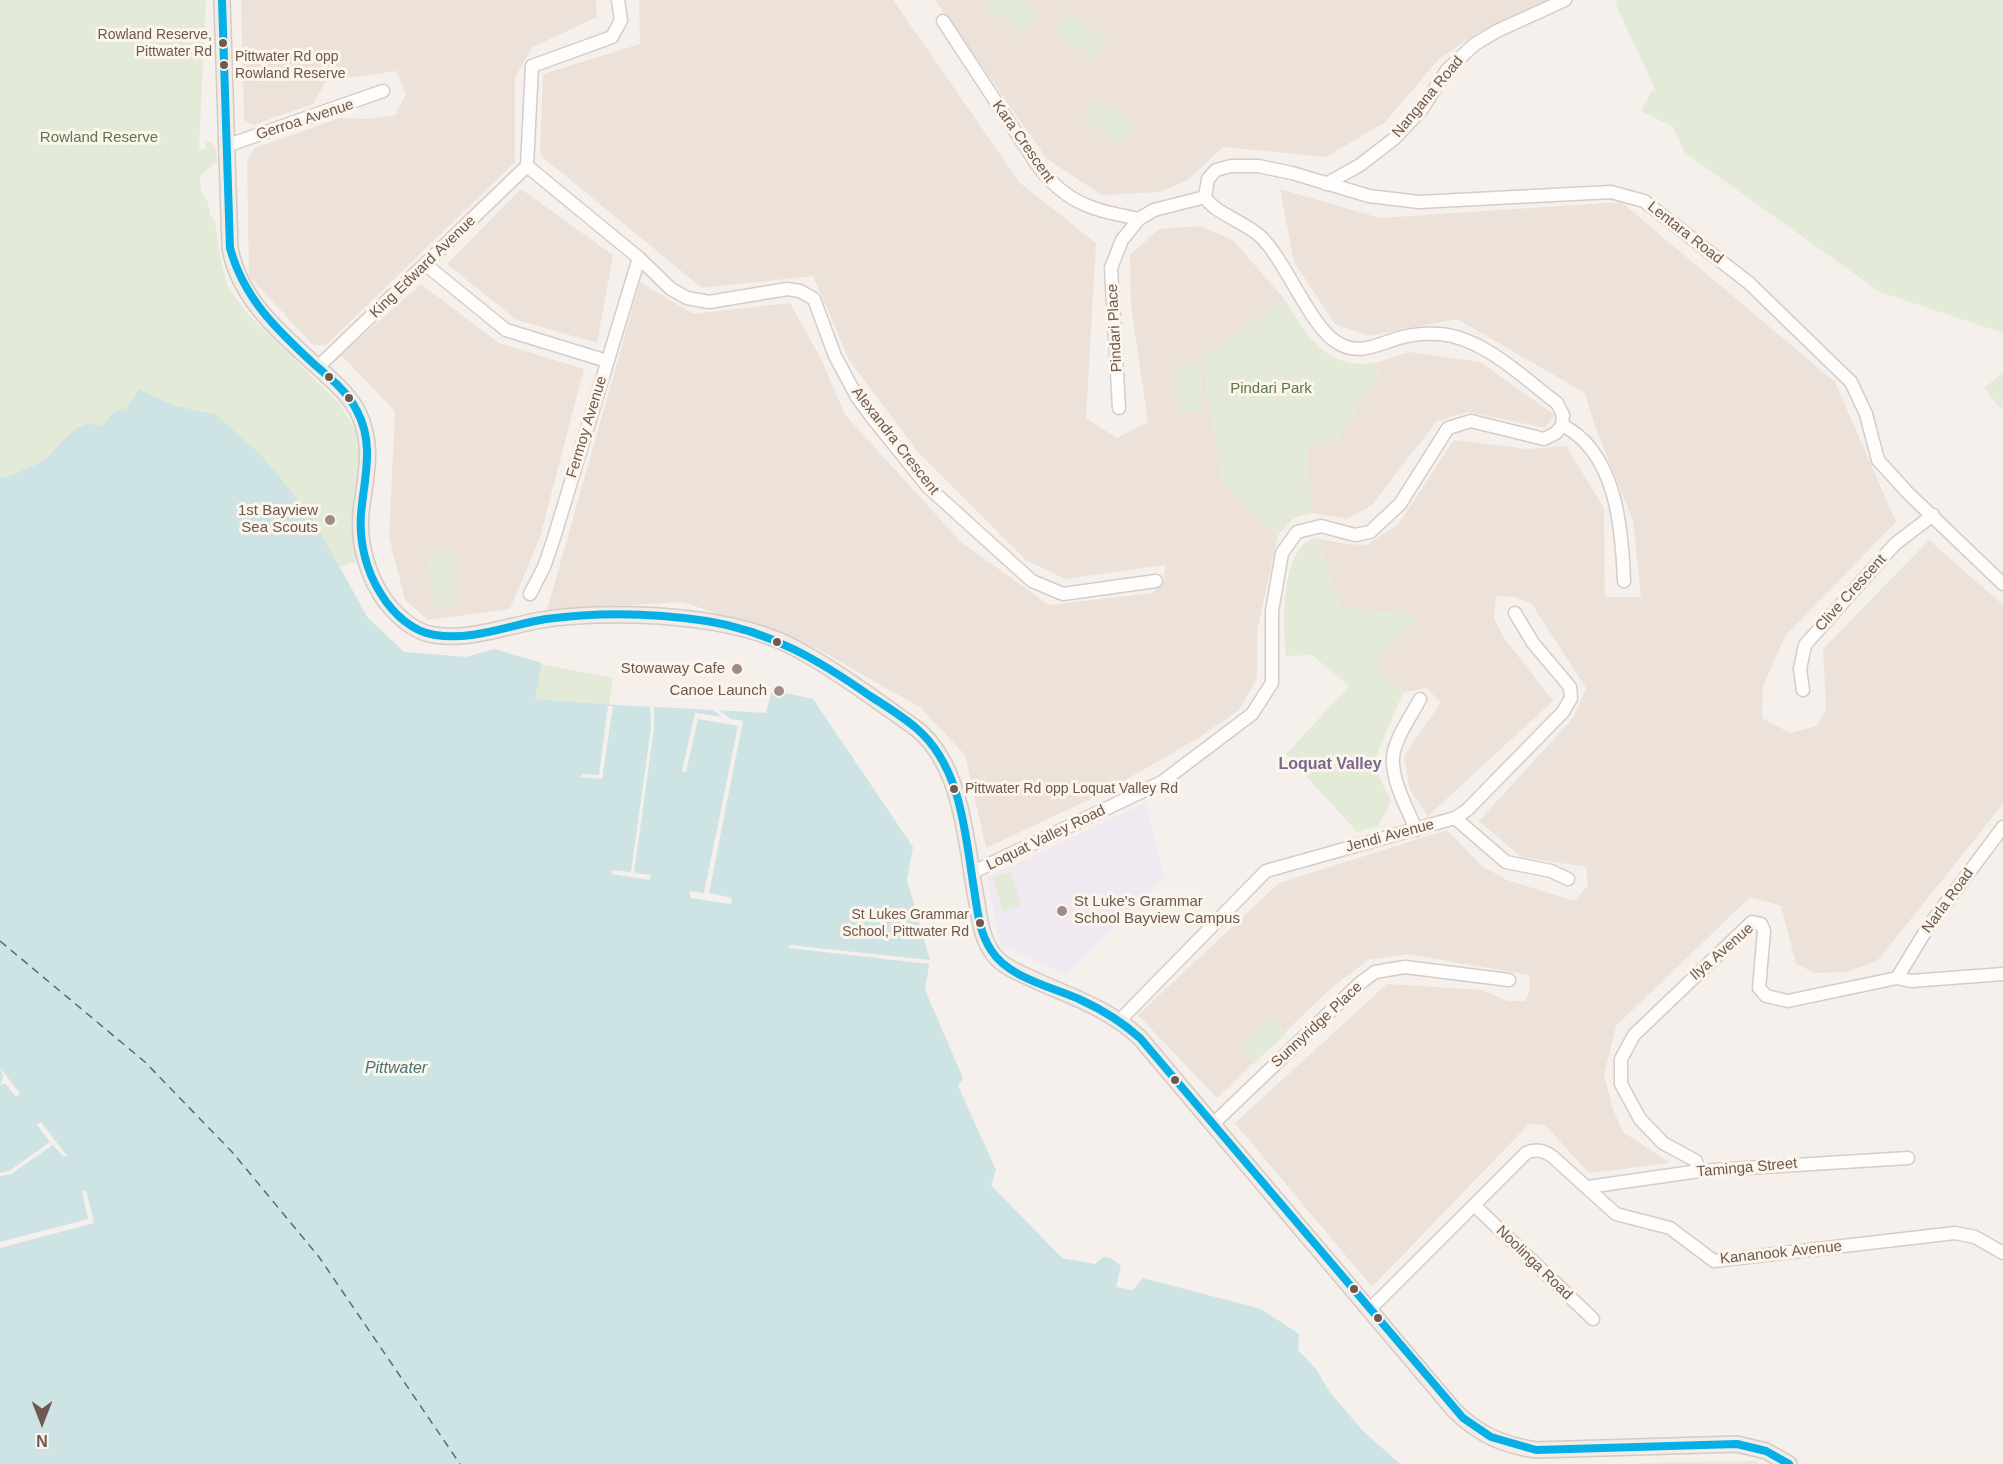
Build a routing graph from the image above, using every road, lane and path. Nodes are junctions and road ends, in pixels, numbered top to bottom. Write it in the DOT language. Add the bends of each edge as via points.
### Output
graph roads {
  1 [pos="222,0"];
  2 [pos="618,0"];
  3 [pos="1565,0"];
  4 [pos="943,21"];
  5 [pos="383,91"];
  6 [pos="226,146"];
  7 [pos="527,166"];
  8 [pos="1326,184"];
  9 [pos="1205,196"];
  10 [pos="1139,219"];
  11 [pos="639,258"];
  12 [pos="426,265"];
  13 [pos="607,361"];
  14 [pos="318,367"];
  15 [pos="1119,408"];
  16 [pos="1562,425"];
  17 [pos="1933,515"];
  18 [pos="1624,581"];
  19 [pos="1156,582"];
  20 [pos="2003,584"];
  21 [pos="530,594"];
  22 [pos="1515,614"];
  23 [pos="1803,690"];
  24 [pos="1420,699"];
  25 [pos="1455,818"];
  26 [pos="2003,827"];
  27 [pos="1416,830"];
  28 [pos="971,873"];
  29 [pos="1568,879"];
  30 [pos="2003,974"];
  31 [pos="1896,978"];
  32 [pos="1509,980"];
  33 [pos="1120,1020"];
  34 [pos="1214,1123"];
  35 [pos="1908,1158"];
  36 [pos="1699,1171"];
  37 [pos="1588,1187"];
  38 [pos="1475,1206"];
  39 [pos="2003,1252"];
  40 [pos="1370,1309"];
  41 [pos="1593,1319"];
  42 [pos="1789,1464"];
  1 -- 6 [label="main road"];
  2 -- 7 [label="street" via="621,20 612,38 532,66"];
  3 -- 8 [label="street, Nangana Road" via="1475,44 1447,70 1422,109 1395,138 1360,165"];
  4 -- 10 [label="street, Kara Crescent" via="1052,185 1074,201 1099,211"];
  5 -- 6 [label="street, Gerroa Avenue"];
  6 -- 14 [label="main road" via="234,270 270,322"];
  7 -- 11 [label="street, Alexandra Crescent"];
  7 -- 12 [label="street, King Edward Avenue"];
  8 -- 9 [label="street, Lentara Road" via="1275,169 1231,166 1212,174 1205,185"];
  8 -- 17 [label="street, Lentara Road" via="1369,196 1419,202 1611,192 1644,201 1749,283 1851,382 1866,414 1878,460"];
  9 -- 10 [label="street" via="1154,210"];
  9 -- 16 [label="street" via="1215,208 1260,236 1323,330 1336,343 1364,349 1416,334 1441,334 1464,340 1483,349 1557,403 1563,415"];
  10 -- 15 [label="street, Pindari Place" via="1122,240 1111,268"];
  11 -- 13 [label="street, Fermoy Avenue"];
  11 -- 19 [label="street, Alexandra Crescent" via="671,289 687,298 709,302 788,289 814,299 835,356 871,416 928,487 1032,581 1063,594"];
  12 -- 13 [label="street" via="506,330"];
  12 -- 14 [label="street, King Edward Avenue"];
  13 -- 21 [label="street, Fermoy Avenue" via="550,550"];
  14 -- 28 [label="main road" via="350,399 366,434 369,460 361,526 364,551 381,593 406,622 423,632 444,636 564,617 660,616 716,623 788,645 928,739 950,775"];
  16 -- 18 [label="street" via="1589,447 1612,486 1623,546"];
  16 -- 28 [label="street, Loquat Valley Road" via="1545,439 1479,422 1456,423 1441,435 1400,504 1370,532 1354,535 1322,526 1297,532 1282,553 1272,611 1272,683 1252,714 1162,782"];
  17 -- 20 [label="street, Lentara Road"];
  17 -- 23 [label="street, Clive Crescent" via="1895,544 1805,645 1800,669"];
  22 -- 25 [label="street, Jendi Avenue" via="1533,643 1570,687 1571,698 1563,712"];
  24 -- 27 [label="street" via="1392,762"];
  25 -- 27 [label="street, Jendi Avenue"];
  25 -- 29 [label="street" via="1506,862 1551,871"];
  26 -- 31 [label="street, Narla Road" via="1928,927"];
  27 -- 33 [label="street, Jendi Avenue" via="1266,871"];
  28 -- 33 [label="main road" via="984,936 994,955 1020,973"];
  30 -- 31 [label="street, Ilya Avenue" via="1911,981"];
  31 -- 36 [label="street, Ilya Avenue" via="1788,1001 1774,1000 1758,984 1764,931 1756,922 1672,996 1629,1041 1621,1059 1620,1075 1625,1094 1640,1119 1663,1143 1696,1161"];
  32 -- 34 [label="street, Sunnyridge Place" via="1405,967 1375,972"];
  33 -- 34 [label="main road"];
  34 -- 40 [label="main road"];
  35 -- 36 [label="street, Taminga Street"];
  36 -- 37 [label="street, Taminga Street"];
  37 -- 38 [label="street, Kananook Avenue" via="1548,1154 1534,1150"];
  37 -- 39 [label="street, Kananook Avenue" via="1616,1214 1670,1228 1714,1261 1955,1233"];
  38 -- 40 [label="street, Kananook Avenue"];
  38 -- 41 [label="street, Noolinga Road"];
  40 -- 42 [label="main road" via="1454,1410 1473,1428 1504,1444 1556,1451 1737,1444 1766,1451"];
}
